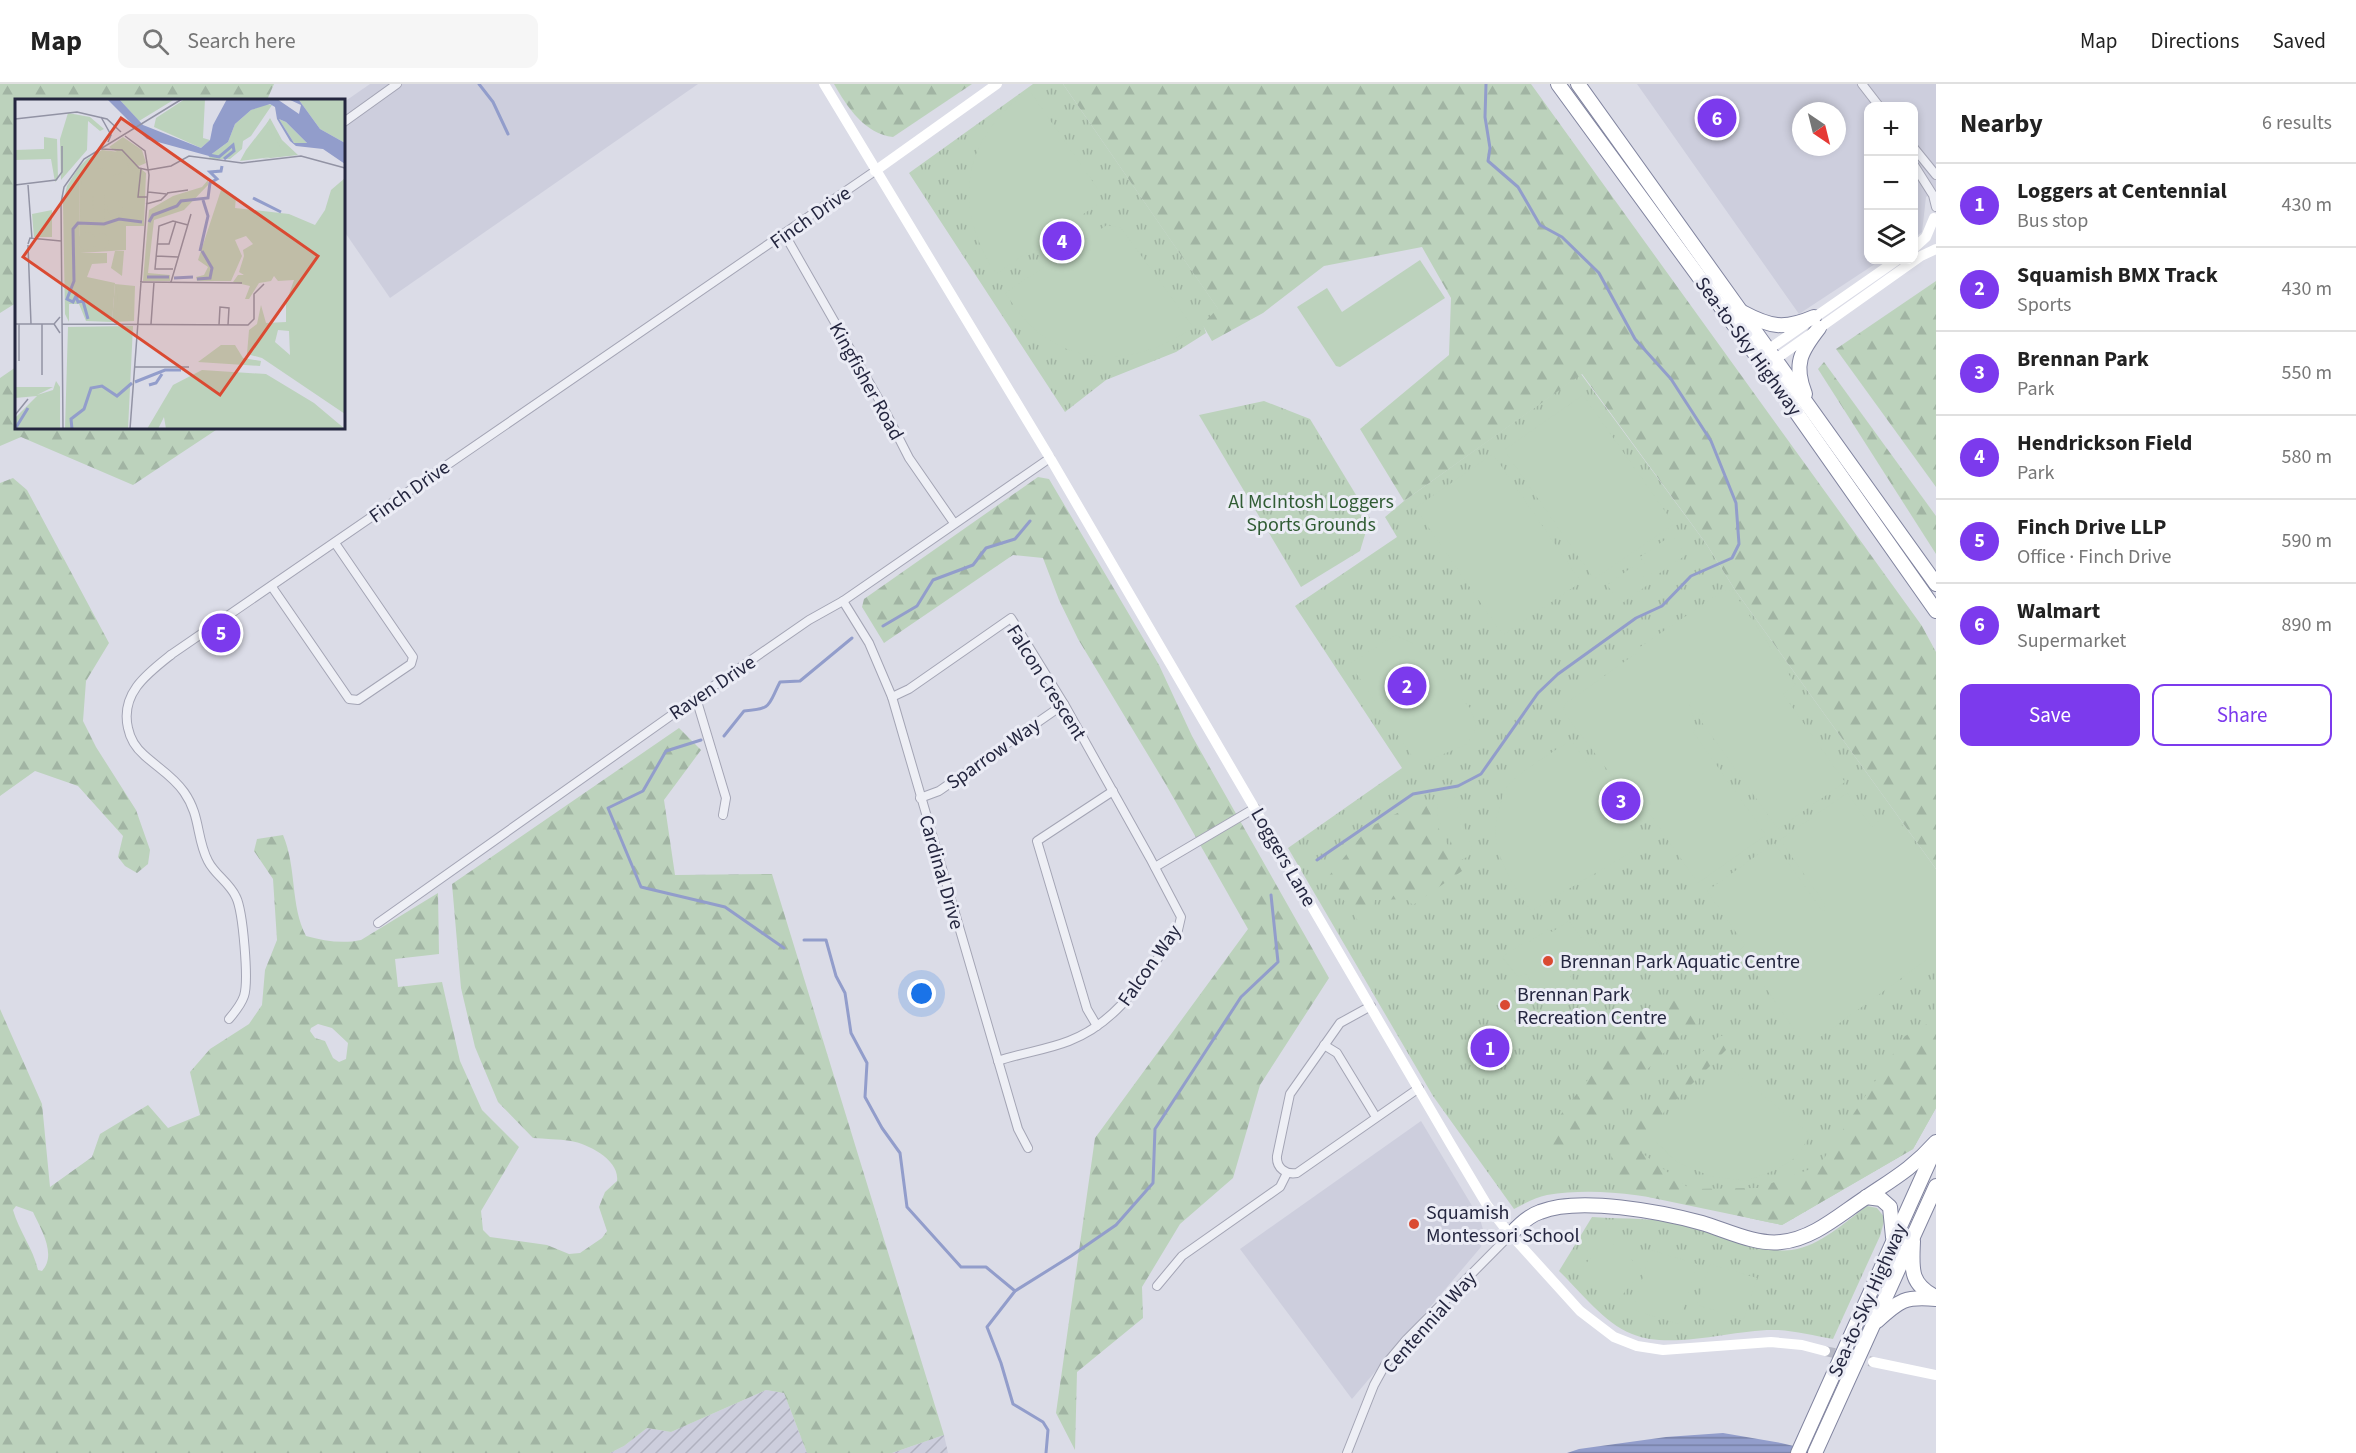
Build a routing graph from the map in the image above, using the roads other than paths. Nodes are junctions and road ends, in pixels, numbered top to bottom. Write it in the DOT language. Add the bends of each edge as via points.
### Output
graph roads {
  1 [pos="397,84"];
  2 [pos="824,84"];
  3 [pos="997,84"];
  4 [pos="1558,84"];
  5 [pos="1578,84"];
  6 [pos="1862,84"];
  7 [pos="1876,102"];
  8 [pos="345,121"];
  9 [pos="1918,153"];
  10 [pos="875,171"];
  11 [pos="1918,171"];
  12 [pos="1936,175"];
  13 [pos="1936,215"];
  14 [pos="785,235"];
  15 [pos="1918,244"];
  16 [pos="1936,249"];
  17 [pos="1891,264"];
  18 [pos="1740,311"];
  19 [pos="1817,322"];
  20 [pos="1766,358"];
  21 [pos="1813,412"];
  22 [pos="1050,458"];
  23 [pos="954,523"];
  24 [pos="335,543"];
  25 [pos="1936,584"];
  26 [pos="272,587"];
  27 [pos="843,601"];
  28 [pos="1936,610"];
  29 [pos="696,698"];
  30 [pos="892,698"];
  31 [pos="1064,704"];
  32 [pos="1113,791"];
  33 [pos="920,798"];
  34 [pos="1255,808"];
  35 [pos="723,815"];
  36 [pos="1155,867"];
  37 [pos="378,923"];
  38 [pos="1371,1005"];
  39 [pos="229,1019"];
  40 [pos="1097,1026"];
  41 [pos="1324,1045"];
  42 [pos="998,1061"];
  43 [pos="1419,1089"];
  44 [pos="1376,1117"];
  45 [pos="1936,1142"];
  46 [pos="1936,1146"];
  47 [pos="1028,1148"];
  48 [pos="1287,1173"];
  49 [pos="1936,1186"];
  50 [pos="1866,1197"];
  51 [pos="1511,1234"];
  52 [pos="1913,1236"];
  53 [pos="1893,1243"];
  54 [pos="1157,1286"];
  55 [pos="1936,1298"];
  56 [pos="1872,1327"];
  57 [pos="1825,1351"];
  58 [pos="1873,1362"];
  59 [pos="1936,1375"];
  60 [pos="1347,1453"];
  61 [pos="1798,1453"];
  62 [pos="1815,1453"];
  1 -- 8 [label="street"];
  2 -- 10 [label="street, Loggers Lane"];
  3 -- 10 [label="street, Finch Drive"];
  4 -- 20 [label="highway, Sea-to-Sky Highway"];
  5 -- 18 [label="highway, Sea-to-Sky Highway"];
  6 -- 7 [label="street"];
  9 -- 12 [label="street"];
  10 -- 14 [label="street, Finch Drive"];
  10 -- 22 [label="street, Loggers Lane"];
  11 -- 13 [label="street" via="1933,195"];
  13 -- 15 [label="street"];
  14 -- 23 [label="street, Kingfisher Road" via="909,458"];
  14 -- 24 [label="street, Finch Drive"];
  16 -- 19 [label="street"];
  17 -- 19 [label="street"];
  18 -- 19 [label="highway" via="1782,326"];
  18 -- 20 [label="highway, Sea-to-Sky Highway"];
  19 -- 20 [label="street"];
  19 -- 21 [label="highway" via="1799,363 1799,379"];
  20 -- 21 [label="highway"];
  20 -- 28 [label="highway, Sea-to-Sky Highway"];
  21 -- 25 [label="highway, Sea-to-Sky Highway"];
  22 -- 23 [label="street, Raven Drive"];
  22 -- 34 [label="street, Loggers Lane"];
  23 -- 27 [label="street, Raven Drive"];
  24 -- 26 [label="street, Finch Drive"];
  24 -- 26 [label="street" via="413,657 411,664 358,700 349,699"];
  26 -- 39 [label="street, Finch Drive" via="143,678 131,694 127,712 128,729 138,749 171,776 189,798 208,861 231,888 239,905 246,988"];
  27 -- 29 [label="street, Raven Drive"];
  27 -- 30 [label="street, Cardinal Drive" via="869,643"];
  29 -- 35 [label="street" via="726,798"];
  29 -- 37 [label="street, Raven Drive"];
  30 -- 31 [label="street, Falcon Crescent" via="1011,618"];
  30 -- 33 [label="street, Cardinal Drive"];
  31 -- 32 [label="street, Falcon Crescent"];
  31 -- 33 [label="street, Sparrow Way" via="939,791"];
  32 -- 36 [label="street, Falcon Crescent"];
  32 -- 40 [label="street" via="1037,842 1087,1009"];
  33 -- 42 [label="street, Cardinal Drive"];
  34 -- 36 [label="street"];
  34 -- 38 [label="street, Loggers Lane"];
  36 -- 40 [label="street, Falcon Way" via="1179,910 1178,930 1124,1004"];
  38 -- 41 [label="street" via="1340,1023"];
  38 -- 43 [label="street, Loggers Lane"];
  40 -- 42 [label="street, Falcon Way" via="1069,1041"];
  41 -- 44 [label="street" via="1337,1053"];
  41 -- 48 [label="street" via="1288,1098 1276,1161"];
  42 -- 47 [label="street, Cardinal Drive" via="1018,1129"];
  43 -- 44 [label="street"];
  43 -- 51 [label="street, Loggers Lane" via="1487,1205"];
  44 -- 48 [label="street" via="1297,1173"];
  45 -- 50 [label="highway" via="1919,1161"];
  46 -- 53 [label="highway, Sea-to-Sky Highway"];
  48 -- 54 [label="street" via="1280,1187 1182,1256"];
  49 -- 52 [label="highway, Sea-to-Sky Highway"];
  50 -- 51 [label="highway" via="1813,1232 1781,1242 1767,1242 1646,1211 1588,1206 1540,1211"];
  50 -- 53 [label="highway" via="1881,1199 1890,1207"];
  51 -- 57 [label="street" via="1586,1317 1626,1343 1680,1350 1771,1342"];
  51 -- 60 [label="street, Centennial Way" via="1385,1365"];
  52 -- 55 [label="highway" via="1912,1273 1923,1291"];
  52 -- 56 [label="highway, Sea-to-Sky Highway"];
  53 -- 61 [label="highway, Sea-to-Sky Highway"];
  55 -- 56 [label="highway" via="1913,1297 1895,1304"];
  56 -- 62 [label="highway, Sea-to-Sky Highway"];
  58 -- 59 [label="street"];
}
